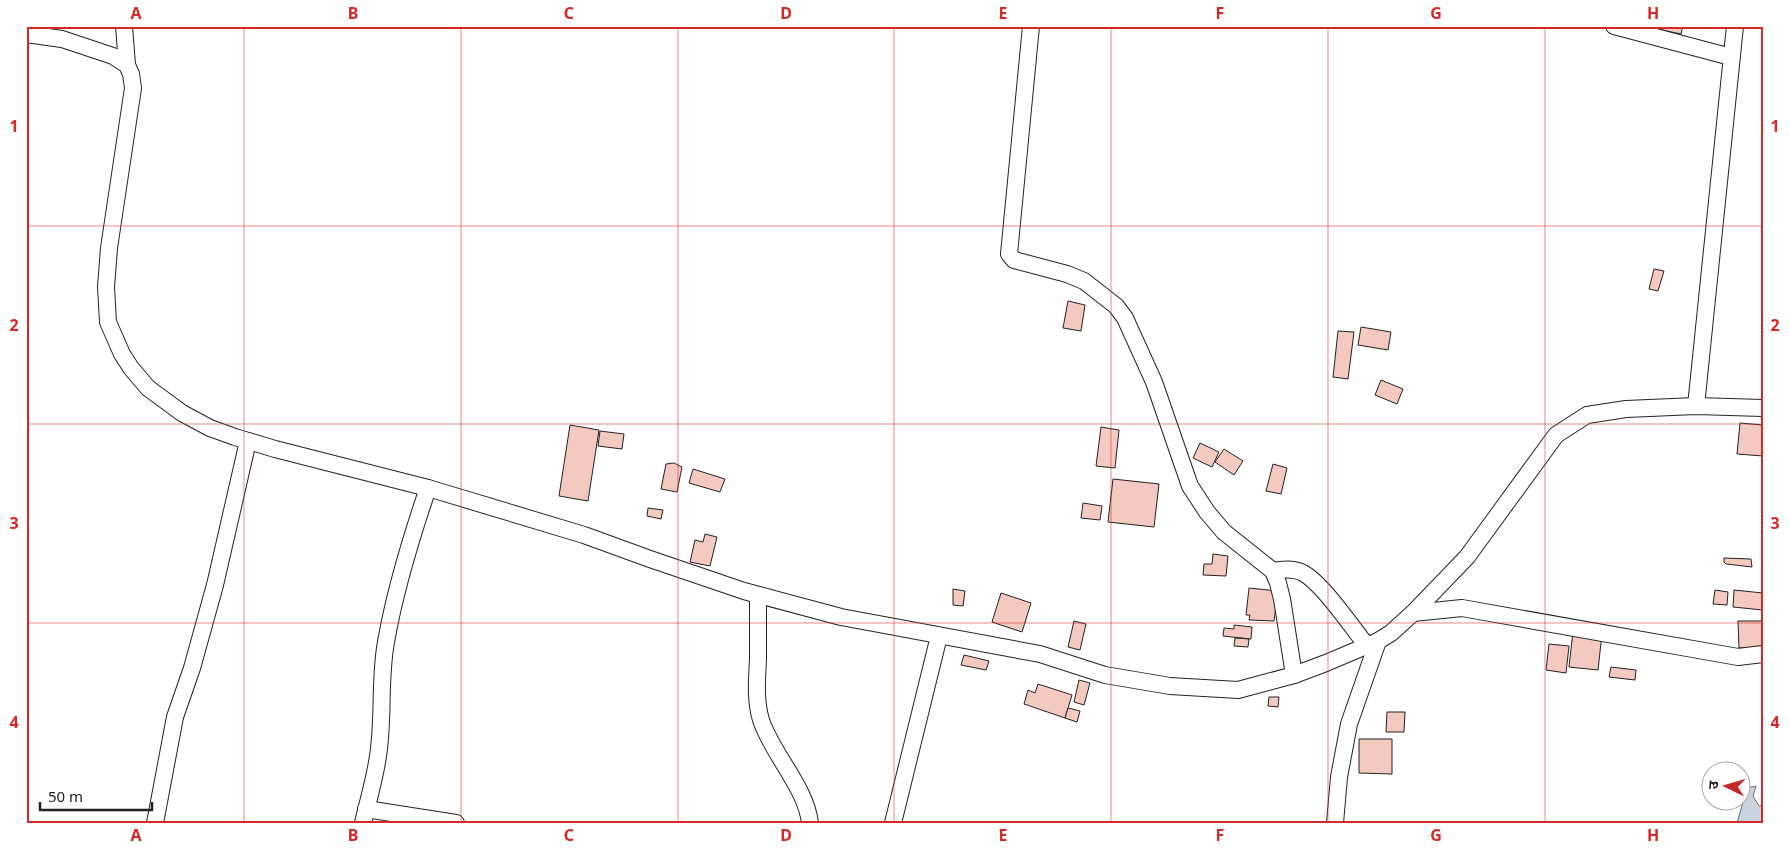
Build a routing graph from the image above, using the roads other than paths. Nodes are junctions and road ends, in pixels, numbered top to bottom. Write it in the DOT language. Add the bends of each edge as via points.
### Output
graph roads {
  1 [pos="124,26"];
  2 [pos="1030,26"];
  3 [pos="1614,26"];
  4 [pos="1734,26"];
  5 [pos="26,34"];
  6 [pos="1731,57"];
  7 [pos="127,65"];
  8 [pos="1696,406"];
  9 [pos="1763,408"];
  10 [pos="248,441"];
  11 [pos="428,488"];
  12 [pos="1273,571"];
  13 [pos="758,594"];
  14 [pos="1413,614"];
  15 [pos="939,636"];
  16 [pos="1372,643"];
  17 [pos="1763,654"];
  18 [pos="1294,675"];
  19 [pos="365,816"];
  20 [pos="155,823"];
  21 [pos="456,823"];
  22 [pos="810,823"];
  23 [pos="893,823"];
  24 [pos="1334,823"];
  1 -- 7 [label="street"];
  2 -- 12 [label="street" via="1009,254 1014,260 1067,274 1084,282 1116,306 1125,318 1154,382 1190,486 1224,532"];
  3 -- 6 [label="street"];
  4 -- 6 [label="street"];
  5 -- 7 [label="street" via="87,46"];
  6 -- 8 [label="street"];
  7 -- 10 [label="street" via="133,88 109,248 108,322 122,354 148,388 182,413 210,428"];
  8 -- 9 [label="street"];
  8 -- 14 [label="street" via="1626,409 1587,415 1556,435 1468,557"];
  10 -- 11 [label="street"];
  10 -- 20 [label="street" via="215,586 175,717"];
  11 -- 13 [label="street" via="584,535"];
  11 -- 19 [label="street" via="396,593 386,643 378,756"];
  12 -- 16 [label="street" via="1294,570 1309,577"];
  12 -- 18 [label="street" via="1282,599"];
  13 -- 15 [label="street" via="841,617"];
  13 -- 22 [label="street" via="757,694 762,720 800,794"];
  14 -- 16 [label="street" via="1391,633"];
  14 -- 17 [label="street" via="1462,608 1738,657"];
  15 -- 18 [label="street" via="1040,654 1105,675 1170,686 1238,690"];
  15 -- 23 [label="street"];
  16 -- 18 [label="street"];
  16 -- 24 [label="street" via="1349,724"];
  19 -- 21 [label="street"];
}
